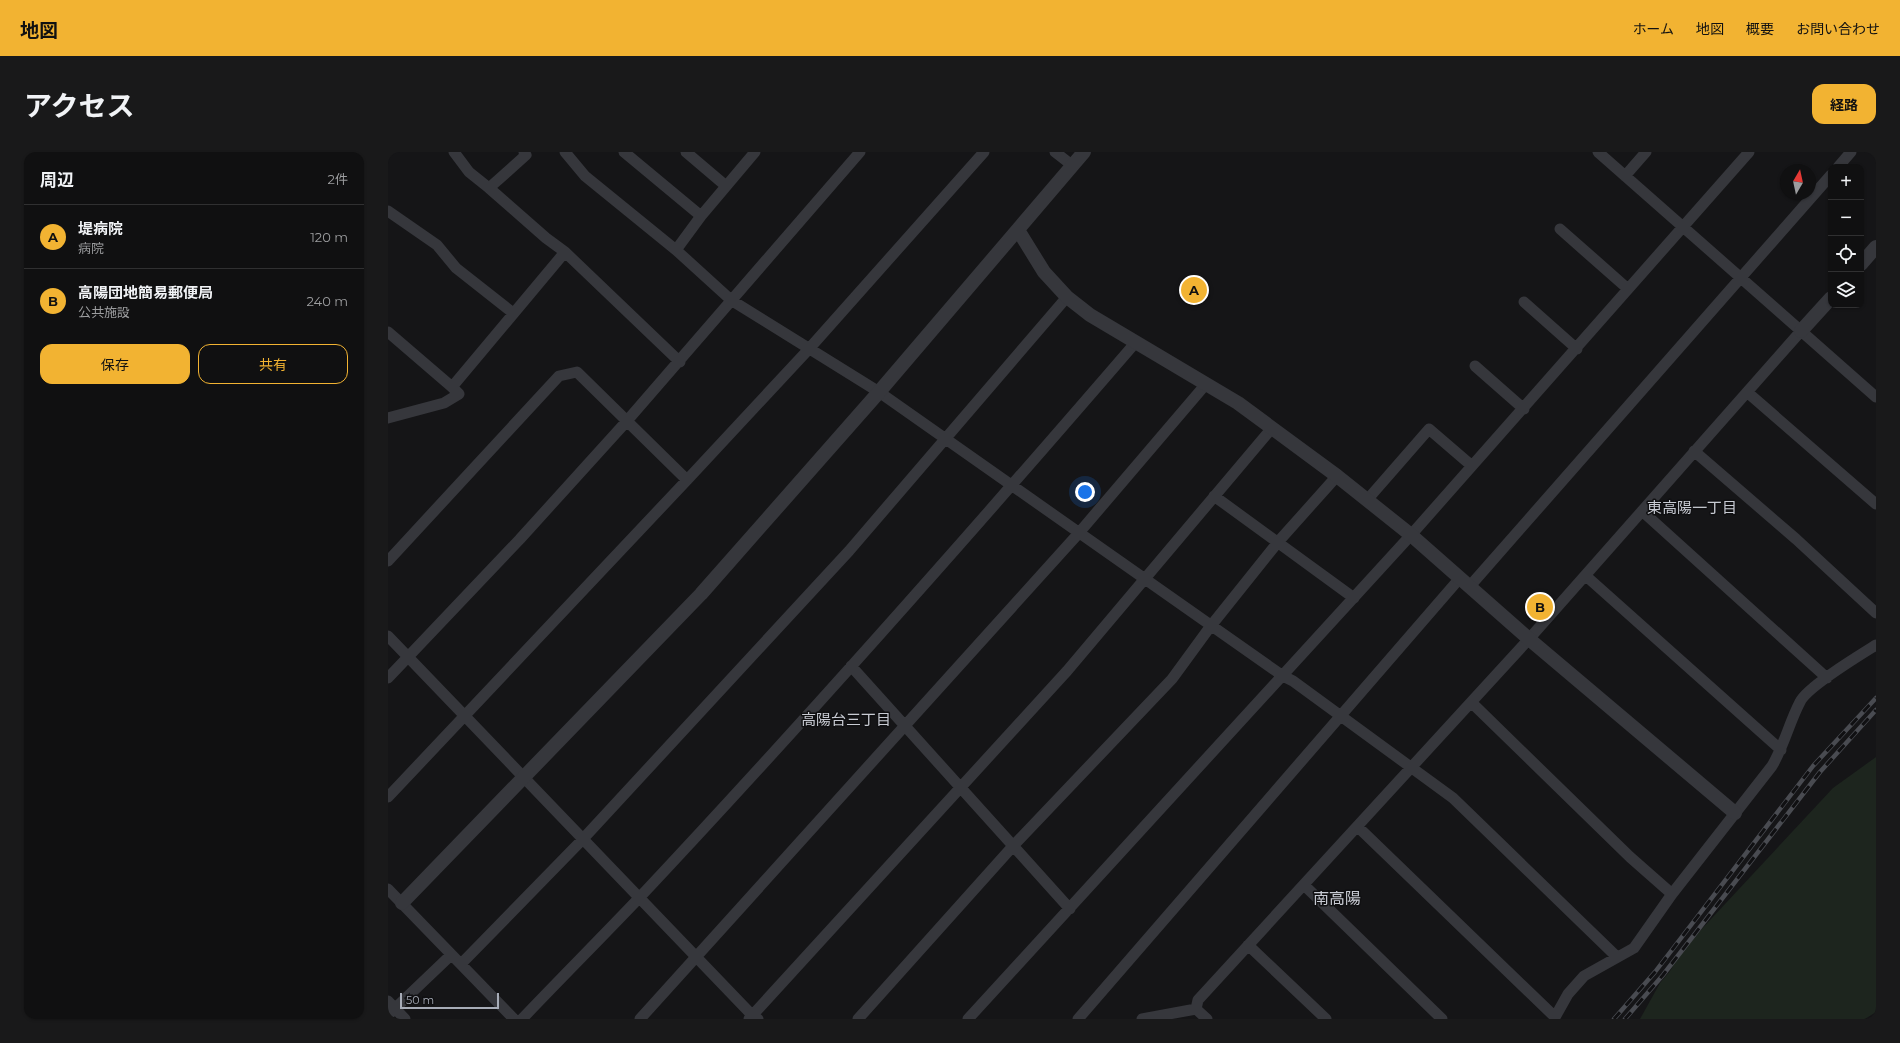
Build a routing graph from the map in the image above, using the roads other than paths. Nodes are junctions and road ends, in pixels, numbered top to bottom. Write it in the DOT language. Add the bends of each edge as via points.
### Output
graph roads {
  1 [pos="454,152"];
  2 [pos="524,152"];
  3 [pos="565,152"];
  4 [pos="624,152"];
  5 [pos="686,152"];
  6 [pos="860,152"];
  7 [pos="984,152"];
  8 [pos="1055,152"];
  9 [pos="1084,152"];
  10 [pos="1598,152"];
  11 [pos="1646,152"];
  12 [pos="1749,152"];
  13 [pos="1851,152"];
  14 [pos="751,154"];
  15 [pos="1841,164"];
  16 [pos="1073,166"];
  17 [pos="1625,176"];
  18 [pos="1828,178"];
  19 [pos="726,186"];
  20 [pos="489,188"];
  21 [pos="388,211"];
  22 [pos="701,216"];
  23 [pos="1684,228"];
  24 [pos="1560,229"];
  25 [pos="1018,230"];
  26 [pos="1876,247"];
  27 [pos="676,250"];
  28 [pos="565,252"];
  29 [pos="1864,261"];
  30 [pos="1740,277"];
  31 [pos="1628,289"];
  32 [pos="1067,297"];
  33 [pos="731,300"];
  34 [pos="1828,301"];
  35 [pos="1524,302"];
  36 [pos="513,313"];
  37 [pos="1801,331"];
  38 [pos="388,332"];
  39 [pos="1136,342"];
  40 [pos="1577,349"];
  41 [pos="808,350"];
  42 [pos="680,362"];
  43 [pos="1475,366"];
  44 [pos="1206,384"];
  45 [pos="452,387"];
  46 [pos="879,392"];
  47 [pos="1747,392"];
  48 [pos="1874,393"];
  49 [pos="1524,409"];
  50 [pos="388,418"];
  51 [pos="626,422"];
  52 [pos="1272,428"];
  53 [pos="945,439"];
  54 [pos="1694,451"];
  55 [pos="1472,466"];
  56 [pos="1337,476"];
  57 [pos="687,480"];
  58 [pos="1012,486"];
  59 [pos="1214,496"];
  60 [pos="1367,500"];
  61 [pos="1876,504"];
  62 [pos="1642,511"];
  63 [pos="1078,534"];
  64 [pos="1411,535"];
  65 [pos="1278,542"];
  66 [pos="388,560"];
  67 [pos="1586,576"];
  68 [pos="1145,580"];
  69 [pos="1465,582"];
  70 [pos="1354,598"];
  71 [pos="1876,613"];
  72 [pos="1210,627"];
  73 [pos="388,636"];
  74 [pos="1529,639"];
  75 [pos="1876,644"];
  76 [pos="408,657"];
  77 [pos="851,666"];
  78 [pos="1283,676"];
  79 [pos="388,678"];
  80 [pos="1828,678"];
  81 [pos="1472,703"];
  82 [pos="465,716"];
  83 [pos="1340,717"];
  84 [pos="905,727"];
  85 [pos="1782,750"];
  86 [pos="1412,768"];
  87 [pos="523,778"];
  88 [pos="959,787"];
  89 [pos="388,797"];
  90 [pos="1735,813"];
  91 [pos="1358,827"];
  92 [pos="582,840"];
  93 [pos="1014,846"];
  94 [pos="1304,885"];
  95 [pos="388,888"];
  96 [pos="1672,894"];
  97 [pos="640,898"];
  98 [pos="402,903"];
  99 [pos="1070,909"];
  100 [pos="1248,945"];
  101 [pos="451,954"];
  102 [pos="697,957"];
  103 [pos="1617,957"];
  104 [pos="461,964"];
  105 [pos="390,1008"];
  106 [pos="1196,1008"];
  107 [pos="753,1018"];
  108 [pos="1158,1018"];
  109 [pos="1555,1018"];
  110 [pos="405,1019"];
  111 [pos="514,1019"];
  112 [pos="522,1019"];
  113 [pos="640,1019"];
  114 [pos="858,1019"];
  115 [pos="968,1019"];
  116 [pos="1078,1019"];
  117 [pos="1142,1019"];
  118 [pos="1207,1019"];
  119 [pos="1326,1019"];
  120 [pos="1442,1019"];
  1 -- 20 [label="street" via="469,172"];
  2 -- 20 [label="street" via="526,155"];
  3 -- 27 [label="street" via="584,176"];
  4 -- 22 [label="street"];
  5 -- 19 [label="street"];
  6 -- 33 [label="street"];
  7 -- 41 [label="street"];
  8 -- 16 [label="street"];
  9 -- 16 [label="street"];
  10 -- 17 [label="street"];
  11 -- 17 [label="street"];
  12 -- 23 [label="street"];
  13 -- 15 [label="street"];
  14 -- 19 [label="street"];
  16 -- 25 [label="street"];
  17 -- 23 [label="street"];
  18 -- 30 [label="street"];
  19 -- 22 [label="street"];
  20 -- 28 [label="street"];
  21 -- 36 [label="street" via="437,245 456,268"];
  22 -- 27 [label="street"];
  23 -- 30 [label="street"];
  23 -- 31 [label="street"];
  24 -- 31 [label="street"];
  25 -- 32 [label="street" via="1044,272"];
  25 -- 46 [label="street"];
  26 -- 29 [label="street"];
  27 -- 33 [label="street"];
  28 -- 36 [label="street"];
  28 -- 42 [label="street"];
  30 -- 37 [label="street"];
  30 -- 69 [label="street"];
  31 -- 40 [label="street"];
  32 -- 39 [label="street" via="1090,316"];
  32 -- 53 [label="street"];
  33 -- 41 [label="street"];
  33 -- 42 [label="street"];
  34 -- 37 [label="street"];
  35 -- 40 [label="street"];
  36 -- 45 [label="street"];
  37 -- 47 [label="street"];
  37 -- 48 [label="street"];
  38 -- 45 [label="street"];
  39 -- 44 [label="street"];
  39 -- 58 [label="street"];
  40 -- 49 [label="street"];
  41 -- 46 [label="street"];
  41 -- 57 [label="street"];
  42 -- 51 [label="street"];
  43 -- 49 [label="street"];
  44 -- 52 [label="street"];
  44 -- 63 [label="street"];
  45 -- 50 [label="street" via="459,394 444,403"];
  46 -- 53 [label="street"];
  46 -- 87 [label="street" via="701,594"];
  47 -- 54 [label="street"];
  47 -- 61 [label="street"];
  49 -- 55 [label="street"];
  51 -- 57 [label="street"];
  51 -- 66 [label="street" via="577,372 559,376"];
  51 -- 76 [label="street"];
  52 -- 56 [label="street"];
  52 -- 59 [label="street"];
  53 -- 58 [label="street"];
  53 -- 92 [label="street" via="849,551"];
  54 -- 62 [label="street"];
  54 -- 71 [label="street" via="1796,539"];
  55 -- 60 [label="street" via="1429,429"];
  55 -- 64 [label="street"];
  56 -- 60 [label="street"];
  56 -- 65 [label="street"];
  57 -- 82 [label="street"];
  58 -- 63 [label="street"];
  58 -- 77 [label="street"];
  59 -- 65 [label="street"];
  59 -- 68 [label="street"];
  60 -- 64 [label="street"];
  62 -- 67 [label="street"];
  62 -- 80 [label="street"];
  63 -- 68 [label="street"];
  63 -- 84 [label="street"];
  64 -- 69 [label="street"];
  64 -- 70 [label="street"];
  65 -- 70 [label="street"];
  65 -- 72 [label="street"];
  67 -- 74 [label="street"];
  67 -- 85 [label="street"];
  68 -- 72 [label="street"];
  68 -- 88 [label="street" via="1067,671"];
  69 -- 74 [label="street"];
  69 -- 83 [label="street"];
  70 -- 78 [label="street"];
  72 -- 78 [label="street"];
  72 -- 93 [label="street" via="1172,679"];
  73 -- 76 [label="street"];
  74 -- 81 [label="street"];
  74 -- 90 [label="street"];
  75 -- 80 [label="street"];
  76 -- 79 [label="street"];
  76 -- 82 [label="street"];
  77 -- 84 [label="street"];
  77 -- 97 [label="street"];
  78 -- 83 [label="street"];
  78 -- 99 [label="street"];
  80 -- 85 [label="street" via="1801,700"];
  81 -- 86 [label="street"];
  81 -- 96 [label="street" via="1630,857"];
  82 -- 87 [label="street"];
  82 -- 89 [label="street"];
  83 -- 86 [label="street"];
  83 -- 116 [label="street"];
  84 -- 88 [label="street"];
  84 -- 102 [label="street"];
  85 -- 90 [label="street"];
  86 -- 91 [label="street"];
  86 -- 103 [label="street" via="1453,798"];
  87 -- 92 [label="street"];
  87 -- 98 [label="street"];
  88 -- 93 [label="street"];
  88 -- 107 [label="street"];
  90 -- 96 [label="street"];
  91 -- 94 [label="street"];
  91 -- 109 [label="street"];
  92 -- 97 [label="street"];
  92 -- 104 [label="street"];
  93 -- 99 [label="street"];
  93 -- 114 [label="street"];
  94 -- 100 [label="street"];
  94 -- 120 [label="street"];
  95 -- 98 [label="street"];
  96 -- 103 [label="street" via="1634,948"];
  97 -- 102 [label="street"];
  97 -- 112 [label="street"];
  98 -- 101 [label="street"];
  99 -- 115 [label="street"];
  100 -- 106 [label="street" via="1198,1000"];
  100 -- 119 [label="street"];
  101 -- 104 [label="street"];
  101 -- 105 [label="street"];
  102 -- 107 [label="street"];
  102 -- 113 [label="street"];
  103 -- 109 [label="street" via="1584,976 1568,994"];
  104 -- 111 [label="street"];
  105 -- 110 [label="street"];
  106 -- 108 [label="street"];
  106 -- 118 [label="street"];
  108 -- 117 [label="street"];
}
